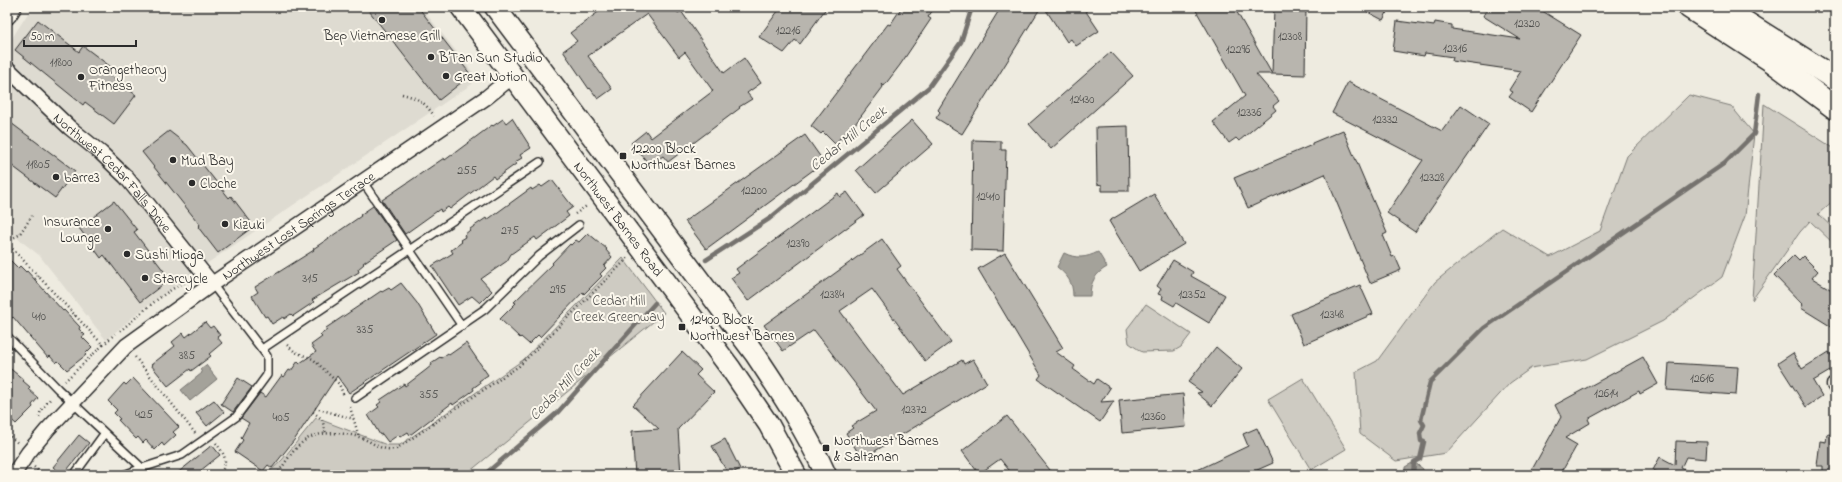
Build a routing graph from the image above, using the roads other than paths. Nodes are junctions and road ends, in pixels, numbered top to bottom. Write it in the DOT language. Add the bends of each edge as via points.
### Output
graph roads {
  1 [pos="12,7"];
  2 [pos="460,7"];
  3 [pos="495,7"];
  4 [pos="1688,7"];
  5 [pos="1721,7"];
  6 [pos="7,14"];
  7 [pos="7,68"];
  8 [pos="513,76"];
  9 [pos="1835,79"];
  10 [pos="1835,108"];
  11 [pos="540,162"];
  12 [pos="363,182"];
  13 [pos="578,222"];
  14 [pos="410,250"];
  15 [pos="212,284"];
  16 [pos="462,326"];
  17 [pos="7,336"];
  18 [pos="262,349"];
  19 [pos="355,398"];
  20 [pos="72,402"];
  21 [pos="104,434"];
  22 [pos="142,468"];
  23 [pos="13,475"];
  24 [pos="74,475"];
  25 [pos="124,475"];
  26 [pos="796,475"];
  27 [pos="826,475"];
  1 -- 6 [label="street"];
  2 -- 8 [label="main road, Northwest Barnes Road"];
  3 -- 27 [label="main road, Northwest Barnes Road" via="755,354 788,403 816,451"];
  4 -- 10 [label="highway" via="1772,61"];
  5 -- 9 [label="highway"];
  7 -- 15 [label="street, Northwest Cedar Falls Drive" via="126,177"];
  8 -- 12 [label="street, Northwest Lost Springs Terrace" via="487,97"];
  8 -- 26 [label="main road, Northwest Barnes Road" via="736,376 769,426"];
  11 -- 14 [label="lane"];
  12 -- 14 [label="lane"];
  12 -- 15 [label="street, Northwest Lost Springs Terrace"];
  13 -- 16 [label="lane" via="485,309"];
  14 -- 16 [label="lane"];
  14 -- 18 [label="lane"];
  15 -- 18 [label="lane"];
  15 -- 20 [label="street, Northwest Lost Springs Terrace" via="126,346"];
  16 -- 19 [label="lane"];
  17 -- 20 [label="lane"];
  18 -- 22 [label="lane" via="267,356 267,375 236,417 182,455"];
  20 -- 21 [label="lane"];
  20 -- 23 [label="street, Northwest Lost Springs Terrace" via="28,453"];
  21 -- 22 [label="lane"];
  21 -- 24 [label="lane"];
  22 -- 25 [label="lane"];
}
